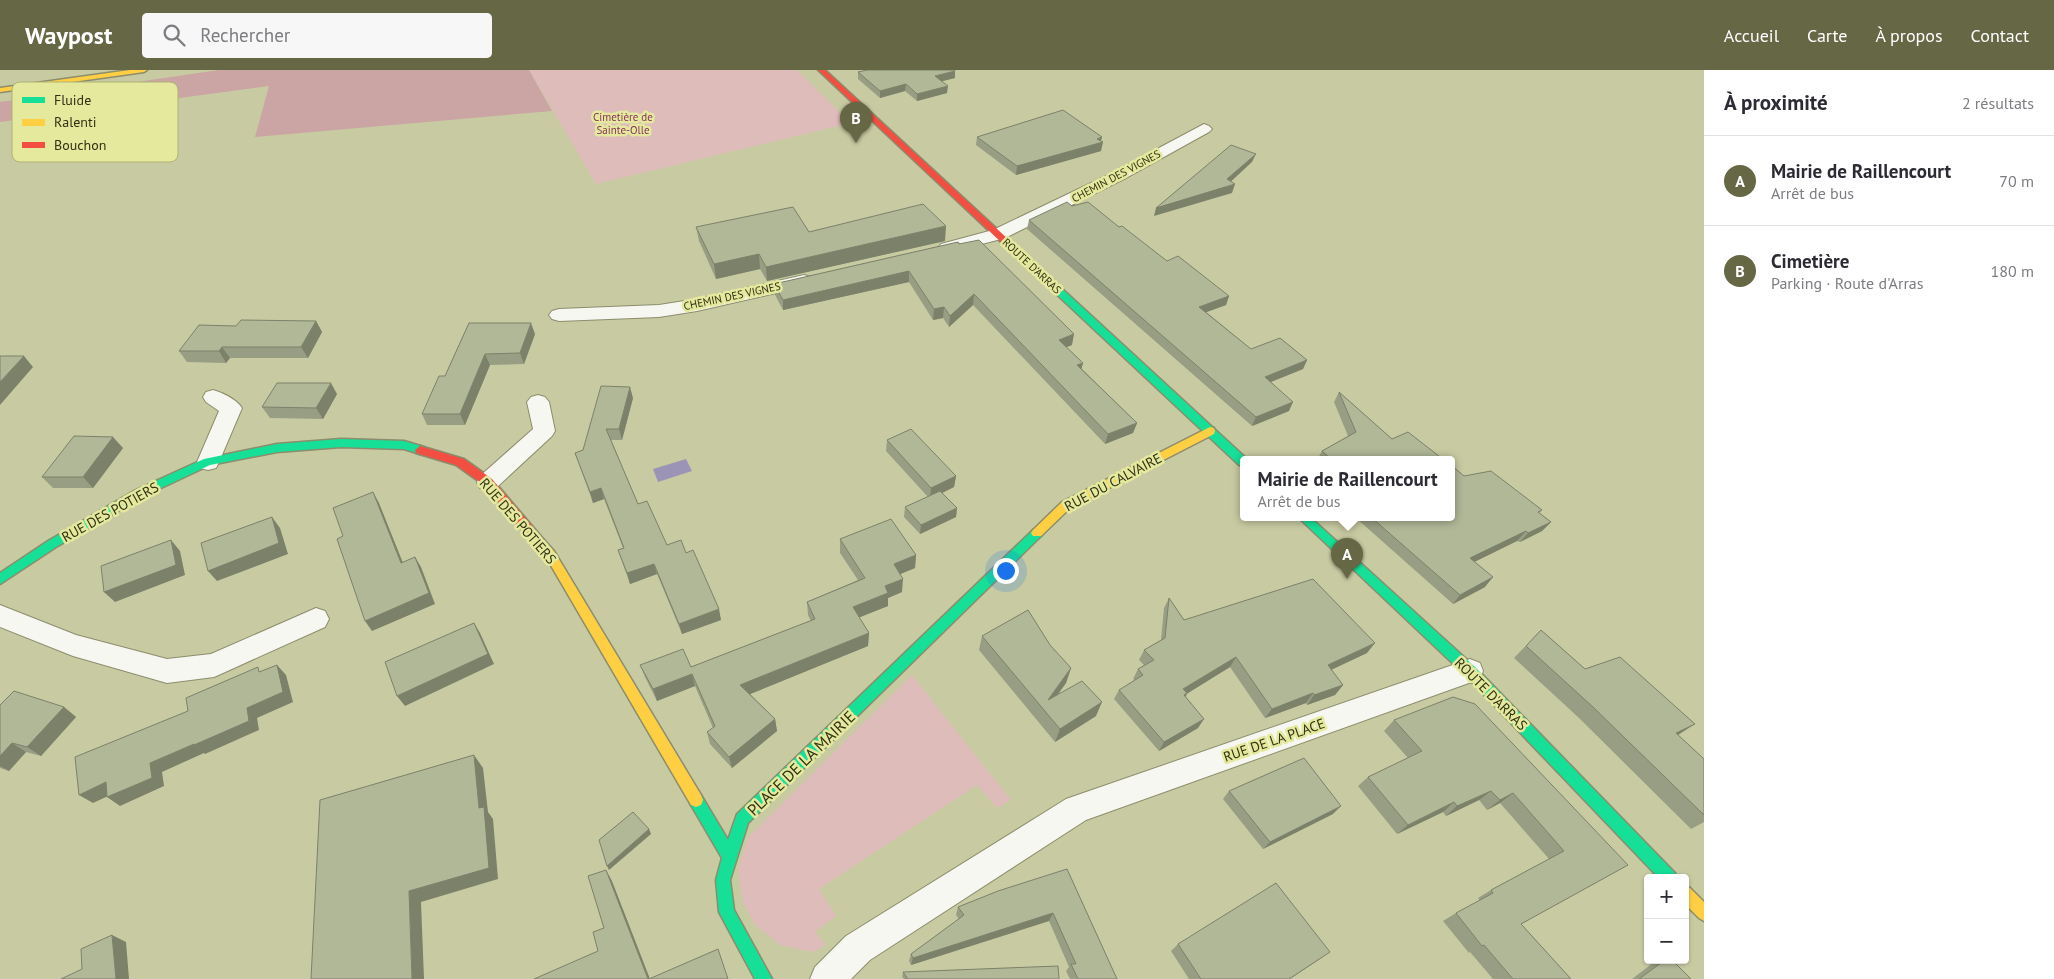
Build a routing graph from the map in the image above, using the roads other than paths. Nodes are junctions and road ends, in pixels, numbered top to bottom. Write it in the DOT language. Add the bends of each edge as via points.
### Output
graph roads {
  1 [pos="144,70"];
  2 [pos="821,70"];
  3 [pos="58,82"];
  4 [pos="1204,129"];
  5 [pos="998,234"];
  6 [pos="928,252"];
  7 [pos="822,276"];
  8 [pos="559,315"];
  9 [pos="214,397"];
  10 [pos="538,402"];
  11 [pos="1210,431"];
  12 [pos="1240,459"];
  13 [pos="208,462"];
  14 [pos="488,482"];
  15 [pos="1307,521"];
  16 [pos="0,579"];
  17 [pos="0,616"];
  18 [pos="316,619"];
  19 [pos="940,628"];
  20 [pos="1470,671"];
  21 [pos="730,857"];
  22 [pos="1666,874"];
  23 [pos="1689,897"];
  24 [pos="1704,913"];
  25 [pos="764,979"];
  26 [pos="827,979"];
  1 -- 3 [label="main road"];
  2 -- 5 [label="main road, ROUTE D'ARRAS"];
  4 -- 5 [label="street, CHEMIN DES VIGNES" via="1118,176"];
  5 -- 6 [label="street, CHEMIN DES VIGNES"];
  5 -- 11 [label="main road, ROUTE D'ARRAS"];
  7 -- 8 [label="street, CHEMIN DES VIGNES" via="659,311"];
  9 -- 13 [label="street" via="231,408"];
  10 -- 14 [label="street" via="544,431"];
  11 -- 12 [label="main road, ROUTE D'ARRAS"];
  11 -- 19 [label="main road, RUE DU CALVAIRE" via="1066,505"];
  13 -- 14 [label="main road, RUE DES POTIERS" via="277,448 341,443 404,445 460,462"];
  13 -- 16 [label="main road, RUE DES POTIERS" via="140,493 52,544"];
  14 -- 21 [label="main road, RUE DES POTIERS" via="550,554"];
  15 -- 20 [label="main road, ROUTE D'ARRAS"];
  17 -- 18 [label="street" via="73,645 167,671 214,665"];
  19 -- 21 [label="main road, PLACE DE LA MAIRIE" via="742,820"];
  20 -- 22 [label="main road, ROUTE D'ARRAS"];
  20 -- 26 [label="street, RUE DE LA PLACE" via="1077,810 858,948"];
  21 -- 25 [label="main road, PLACE DE LA MAIRIE" via="723,880 726,912"];
  23 -- 24 [label="main road"];
}
